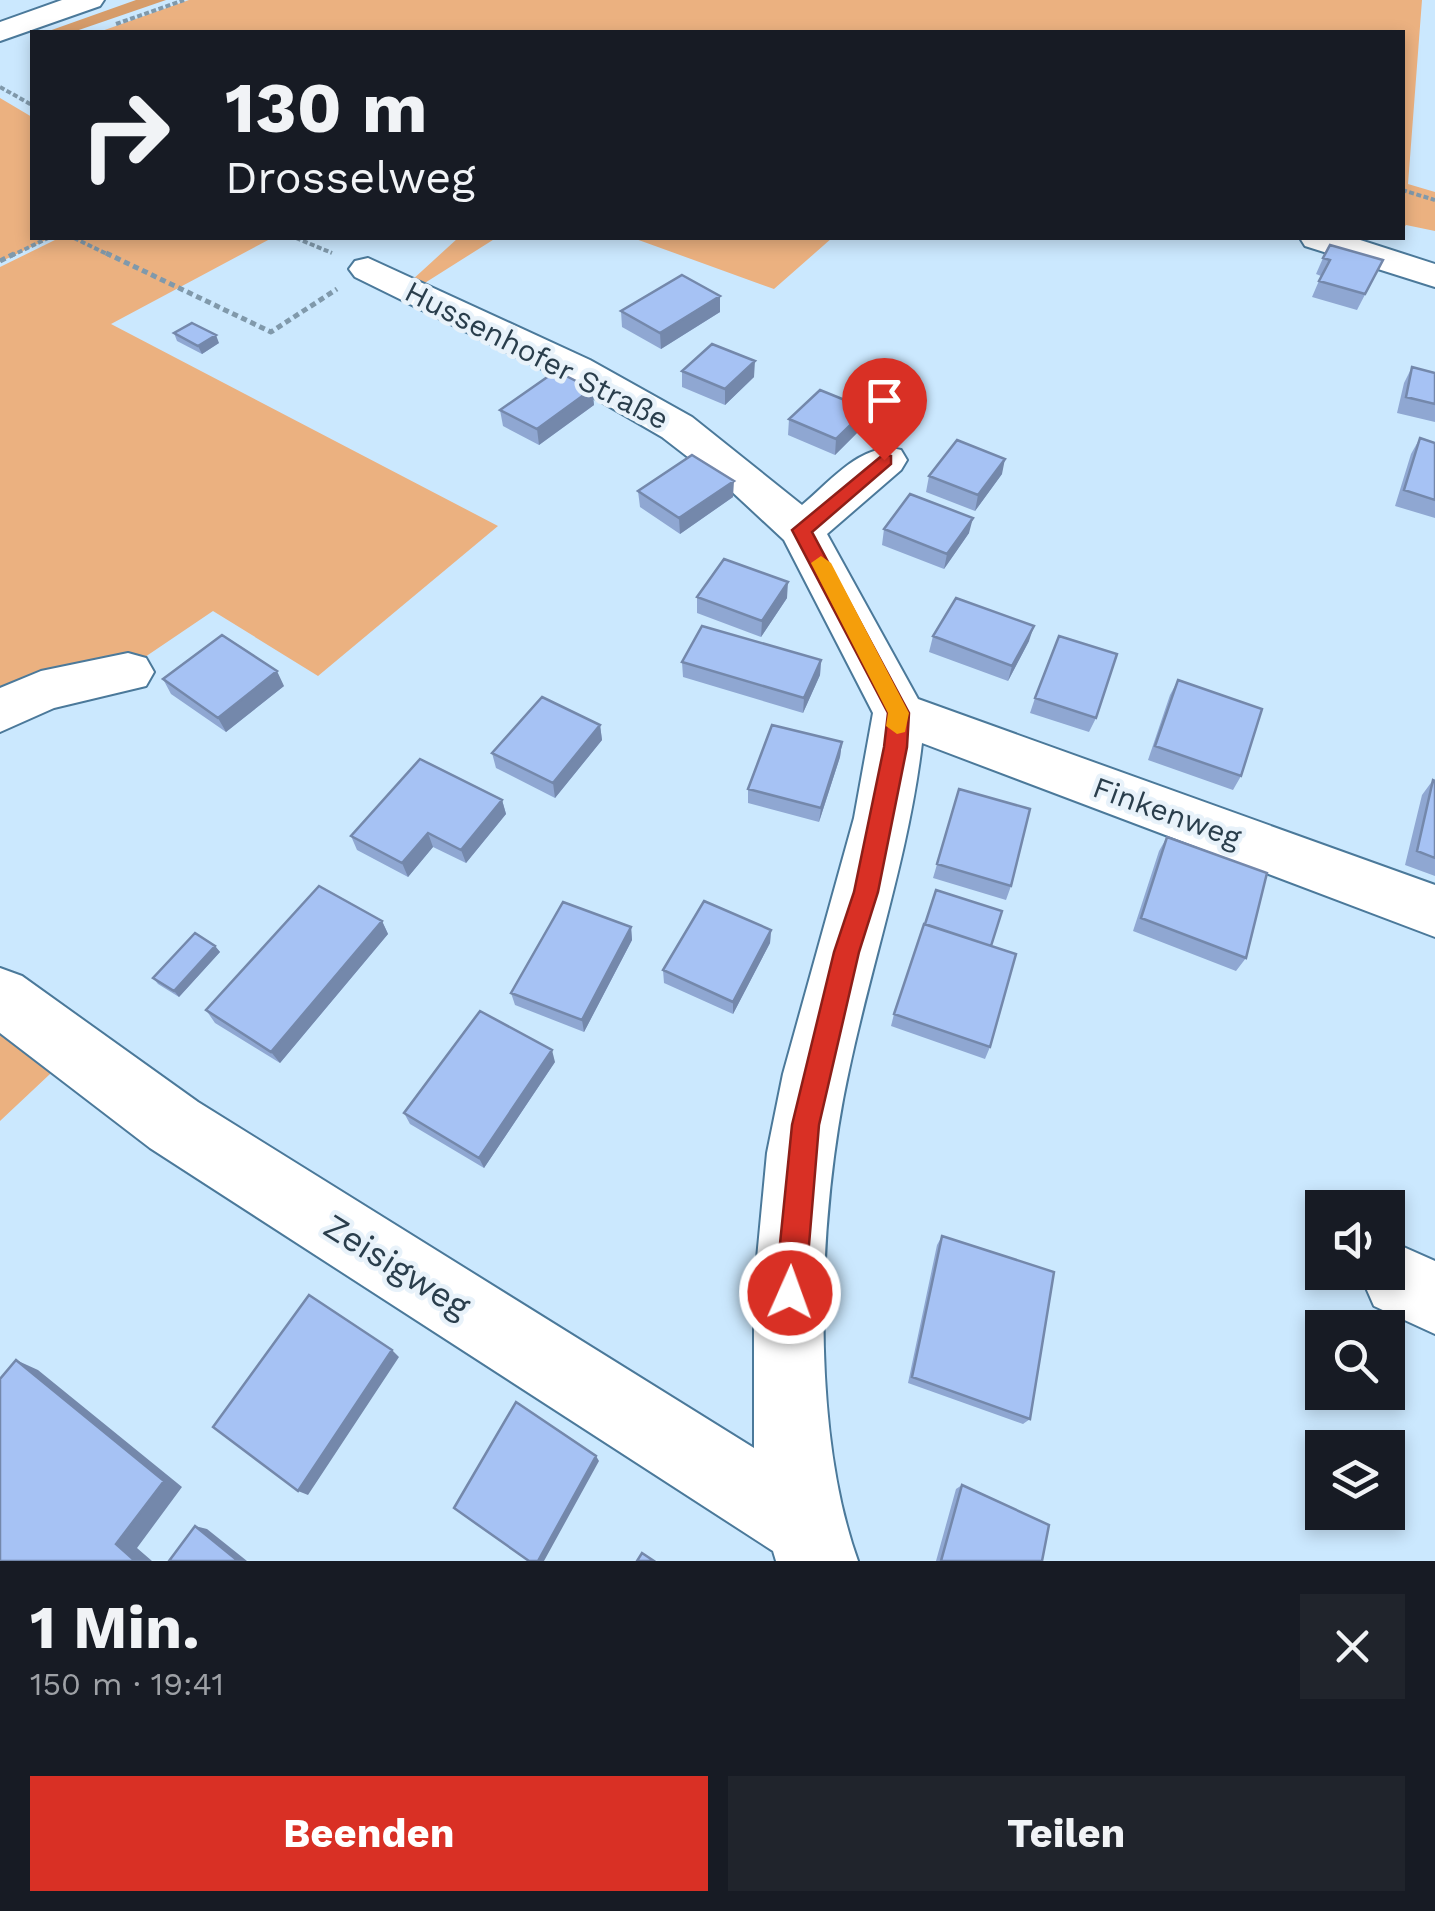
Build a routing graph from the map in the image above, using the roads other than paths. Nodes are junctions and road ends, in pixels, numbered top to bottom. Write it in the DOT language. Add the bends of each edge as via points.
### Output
graph roads {
  1 [pos="90,0"];
  2 [pos="0,32"];
  3 [pos="1324,240"];
  4 [pos="368,269"];
  5 [pos="1435,276"];
  6 [pos="884,460"];
  7 [pos="802,530"];
  8 [pos="128,672"];
  9 [pos="0,712"];
  10 [pos="898,713"];
  11 [pos="1435,911"];
  12 [pos="0,996"];
  13 [pos="810,1542"];
  1 -- 2 [label="street"];
  3 -- 5 [label="street"];
  4 -- 7 [label="street, Hussenhofer Straße" via="574,369 677,428"];
  6 -- 7 [label="street"];
  7 -- 10 [label="street, Hussenhofer Straße"];
  8 -- 9 [label="street" via="42,691"];
  10 -- 11 [label="street, Finkenweg"];
  10 -- 13 [label="street" via="866,892 806,1125 790,1253 788,1412"];
  12 -- 13 [label="street, Zeisigweg" via="174,1125"];
}
